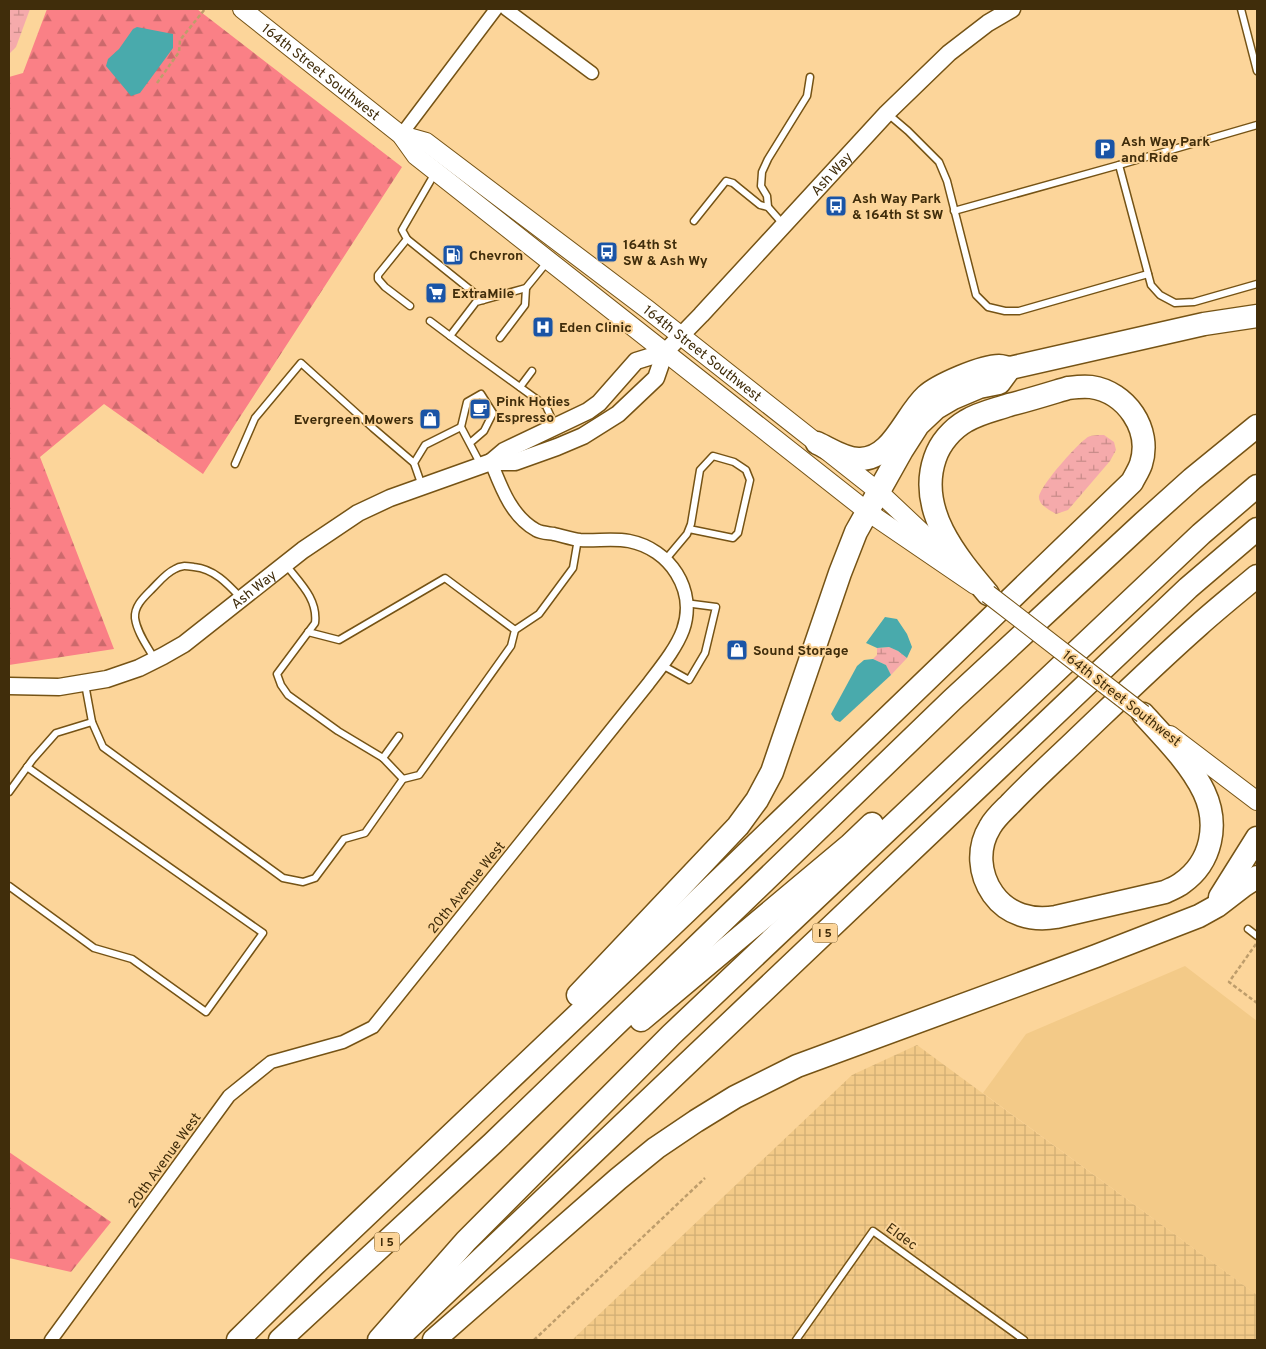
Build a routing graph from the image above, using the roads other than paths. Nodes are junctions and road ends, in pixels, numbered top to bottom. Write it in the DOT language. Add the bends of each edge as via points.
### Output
graph roads {
  1 [pos="242,9"];
  2 [pos="496,9"];
  3 [pos="506,9"];
  4 [pos="1012,9"];
  5 [pos="1241,9"];
  6 [pos="1257,71"];
  7 [pos="592,73"];
  8 [pos="810,77"];
  9 [pos="888,113"];
  10 [pos="1257,125"];
  11 [pos="401,135"];
  12 [pos="1120,165"];
  13 [pos="436,172"];
  14 [pos="768,207"];
  15 [pos="954,211"];
  16 [pos="694,221"];
  17 [pos="784,225"];
  18 [pos="407,238"];
  19 [pos="548,260"];
  20 [pos="1148,274"];
  21 [pos="1257,284"];
  22 [pos="526,288"];
  23 [pos="483,300"];
  24 [pos="410,306"];
  25 [pos="1257,316"];
  26 [pos="430,321"];
  27 [pos="450,336"];
  28 [pos="680,336"];
  29 [pos="500,338"];
  30 [pos="665,352"];
  31 [pos="1010,368"];
  32 [pos="532,371"];
  33 [pos="520,387"];
  34 [pos="1257,426"];
  35 [pos="461,427"];
  36 [pos="555,428"];
  37 [pos="470,443"];
  38 [pos="817,443"];
  39 [pos="414,463"];
  40 [pos="235,464"];
  41 [pos="486,464"];
  42 [pos="1257,470"];
  43 [pos="1257,486"];
  44 [pos="422,487"];
  45 [pos="879,492"];
  46 [pos="868,512"];
  47 [pos="689,529"];
  48 [pos="1257,529"];
  49 [pos="578,539"];
  50 [pos="666,559"];
  51 [pos="286,564"];
  52 [pos="1257,576"];
  53 [pos="988,594"];
  54 [pos="242,598"];
  55 [pos="686,603"];
  56 [pos="515,630"];
  57 [pos="308,632"];
  58 [pos="155,660"];
  59 [pos="662,665"];
  60 [pos="84,683"];
  61 [pos="9,686"];
  62 [pos="1143,714"];
  63 [pos="92,722"];
  64 [pos="400,736"];
  65 [pos="383,758"];
  66 [pos="27,766"];
  67 [pos="403,779"];
  68 [pos="9,792"];
  69 [pos="1257,802"];
  70 [pos="1257,838"];
  71 [pos="1257,877"];
  72 [pos="9,886"];
  73 [pos="1199,916"];
  74 [pos="1248,929"];
  75 [pos="1257,936"];
  76 [pos="493,1143"];
  77 [pos="389,1193"];
  78 [pos="51,1340"];
  79 [pos="238,1340"];
  80 [pos="280,1340"];
  81 [pos="379,1340"];
  82 [pos="396,1340"];
  83 [pos="434,1340"];
  84 [pos="796,1340"];
  85 [pos="1024,1340"];
  1 -- 11 [label="main road, 164th Street Southwest"];
  2 -- 11 [label="street"];
  3 -- 7 [label="street"];
  4 -- 9 [label="street, Ash Way" via="949,53"];
  5 -- 6 [label="lane"];
  8 -- 14 [label="lane" via="807,96 762,172 761,186 767,196"];
  9 -- 15 [label="lane" via="938,162 947,181"];
  9 -- 17 [label="street, Ash Way"];
  10 -- 12 [label="lane"];
  11 -- 13 [label="main road, 164th Street Southwest" via="416,156"];
  11 -- 28 [label="main road, 164th Street Southwest" via="426,142"];
  12 -- 15 [label="lane"];
  12 -- 20 [label="lane"];
  13 -- 18 [label="lane" via="402,230"];
  13 -- 19 [label="main road, 164th Street Southwest"];
  14 -- 16 [label="lane" via="760,205 726,180"];
  14 -- 17 [label="lane"];
  15 -- 20 [label="lane" via="976,295 988,307 1005,312 1019,311"];
  17 -- 28 [label="street, Ash Way"];
  18 -- 23 [label="lane"];
  18 -- 24 [label="lane" via="378,275 385,287"];
  19 -- 22 [label="lane"];
  19 -- 30 [label="main road, 164th Street Southwest"];
  20 -- 21 [label="lane" via="1151,285 1160,295 1175,303 1194,302"];
  22 -- 23 [label="lane"];
  22 -- 29 [label="lane" via="525,305"];
  23 -- 27 [label="lane" via="476,302"];
  25 -- 31 [label="highway" via="1204,324"];
  26 -- 27 [label="lane"];
  27 -- 33 [label="lane"];
  28 -- 30 [label="street, Ash Way"];
  28 -- 38 [label="main road, 164th Street Southwest"];
  30 -- 36 [label="street, Ash Way" via="636,361 599,403"];
  30 -- 41 [label="street, Ash Way" via="656,378 618,414 583,436 515,462"];
  30 -- 46 [label="main road, 164th Street Southwest"];
  31 -- 38 [label="highway" via="999,366 946,383 926,396 889,446 870,458 844,457"];
  31 -- 45 [label="highway" via="998,383 953,398 918,425"];
  32 -- 33 [label="lane"];
  33 -- 36 [label="lane" via="546,406"];
  34 -- 76 [label="highway, I 5" via="1192,479 981,673"];
  35 -- 37 [label="lane"];
  35 -- 37 [label="lane" via="467,402 481,394 493,413 484,431"];
  35 -- 39 [label="lane" via="425,445"];
  36 -- 41 [label="street, Ash Way" via="504,451"];
  37 -- 41 [label="lane"];
  38 -- 45 [label="main road, 164th Street Southwest"];
  39 -- 40 [label="lane" via="301,363 254,418"];
  39 -- 44 [label="lane"];
  41 -- 44 [label="street, Ash Way"];
  41 -- 49 [label="street, 20th Avenue West" via="518,516 537,531"];
  42 -- 76 [label="highway" via="850,845"];
  43 -- 81 [label="highway" via="1201,534 670,1035 466,1241"];
  44 -- 51 [label="street, Ash Way" via="358,513"];
  45 -- 46 [label="highway"];
  45 -- 53 [label="main road, 164th Street Southwest"];
  46 -- 53 [label="main road, 164th Street Southwest"];
  46 -- 77 [label="highway" via="856,532 840,573 772,772 757,800 718,848"];
  47 -- 47 [label="lane" via="700,470 713,456 734,462 746,470 750,480 738,534 734,538"];
  47 -- 50 [label="lane"];
  48 -- 82 [label="highway, I 5" via="1188,588"];
  49 -- 50 [label="street, 20th Avenue West" via="629,541 650,548"];
  49 -- 56 [label="lane" via="573,568 539,614"];
  50 -- 55 [label="street, 20th Avenue West" via="677,572"];
  51 -- 54 [label="street, Ash Way"];
  51 -- 57 [label="lane" via="313,601 315,623"];
  52 -- 62 [label="highway" via="1200,624 1027,786 990,827 984,839 981,864 988,886 1007,909 1031,918 1056,917 1165,892 1181,884 1199,867 1213,831 1204,792"];
  53 -- 62 [label="main road, 164th Street Southwest, bridge"];
  53 -- 77 [label="highway" via="951,546 930,498 932,467 944,441 965,421 979,414 1068,388 1092,387 1118,398 1135,416 1141,429 1141,465 1132,482 693,906"];
  54 -- 58 [label="street, Ash Way" via="184,644"];
  54 -- 58 [label="lane" via="209,570 183,565 164,576 142,598 135,616 137,628"];
  55 -- 59 [label="street, 20th Avenue West" via="687,614 682,631"];
  55 -- 59 [label="lane" via="716,606 705,653 689,680"];
  56 -- 57 [label="lane" via="445,578 339,640"];
  56 -- 67 [label="lane" via="511,646 419,775"];
  57 -- 65 [label="lane" via="277,674 281,685 288,695 338,731"];
  58 -- 60 [label="street, Ash Way" via="106,679"];
  59 -- 78 [label="street, 20th Avenue West" via="374,1027 343,1042 270,1062 229,1096"];
  60 -- 61 [label="street, Ash Way" via="59,687"];
  60 -- 63 [label="lane"];
  62 -- 69 [label="main road, 164th Street Southwest"];
  63 -- 66 [label="lane" via="56,733"];
  63 -- 67 [label="lane" via="103,747 283,878 303,882 315,878 344,839 365,833"];
  64 -- 65 [label="lane"];
  65 -- 67 [label="lane"];
  66 -- 68 [label="lane"];
  66 -- 72 [label="lane" via="263,933 206,1012 132,959 94,948"];
  70 -- 73 [label="highway" via="1216,902"];
  71 -- 73 [label="highway"];
  73 -- 83 [label="highway" via="797,1066 735,1097 656,1148"];
  74 -- 75 [label="lane"];
  76 -- 80 [label="highway, I 5"];
  77 -- 79 [label="highway"];
  84 -- 85 [label="lane, Eldec" via="874,1231"];
}
